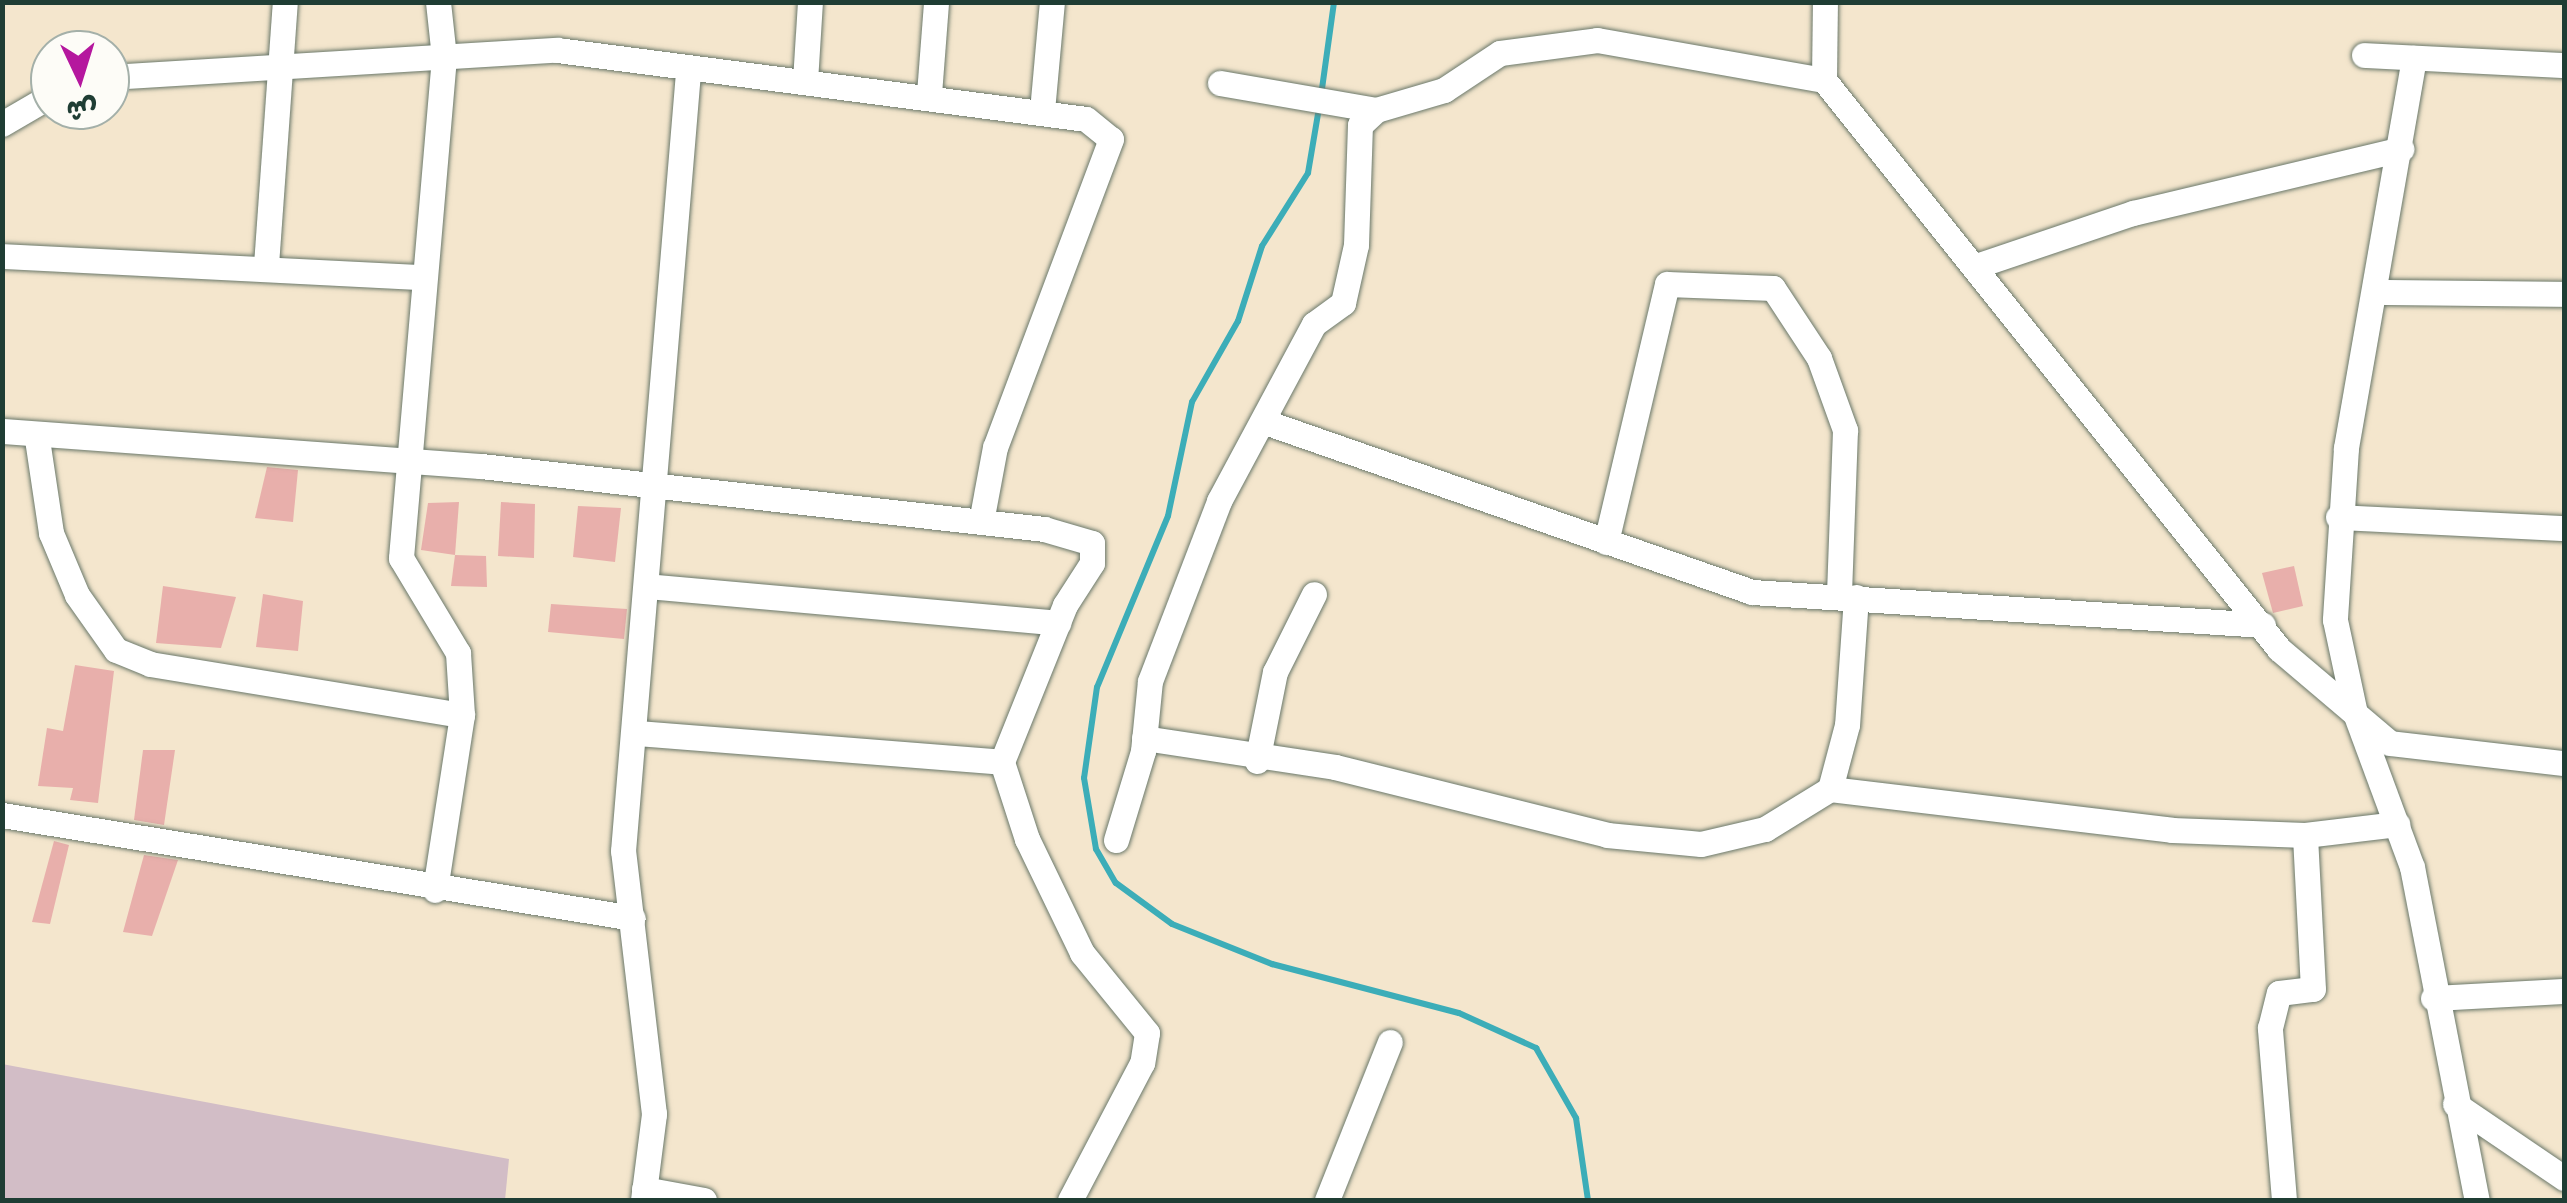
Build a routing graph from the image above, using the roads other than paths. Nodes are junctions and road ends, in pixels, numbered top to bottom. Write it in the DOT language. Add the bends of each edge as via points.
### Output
graph roads {
  1 [pos="284,2"];
  2 [pos="438,2"];
  3 [pos="810,2"];
  4 [pos="936,2"];
  5 [pos="1052,2"];
  6 [pos="1826,2"];
  7 [pos="2364,55"];
  8 [pos="444,57"];
  9 [pos="2414,58"];
  10 [pos="283,64"];
  11 [pos="2564,65"];
  12 [pos="688,72"];
  13 [pos="130,75"];
  14 [pos="1824,80"];
  15 [pos="805,81"];
  16 [pos="1220,83"];
  17 [pos="929,94"];
  18 [pos="30,108"];
  19 [pos="1376,110"];
  20 [pos="1042,111"];
  21 [pos="2,124"];
  22 [pos="2401,149"];
  23 [pos="2,256"];
  24 [pos="266,264"];
  25 [pos="1979,266"];
  26 [pos="420,277"];
  27 [pos="2376,292"];
  28 [pos="2564,294"];
  29 [pos="1265,422"];
  30 [pos="2,431"];
  31 [pos="37,439"];
  32 [pos="403,459"];
  33 [pos="650,485"];
  34 [pos="2338,517"];
  35 [pos="981,522"];
  36 [pos="2564,528"];
  37 [pos="1606,542"];
  38 [pos="646,586"];
  39 [pos="1314,594"];
  40 [pos="1848,595"];
  41 [pos="1058,624"];
  42 [pos="2263,625"];
  43 [pos="2355,713"];
  44 [pos="462,715"];
  45 [pos="637,733"];
  46 [pos="1144,738"];
  47 [pos="1258,761"];
  48 [pos="1002,762"];
  49 [pos="2564,763"];
  50 [pos="1830,790"];
  51 [pos="2,815"];
  52 [pos="2397,824"];
  53 [pos="2305,835"];
  54 [pos="1116,840"];
  55 [pos="435,890"];
  56 [pos="633,918"];
  57 [pos="2564,991"];
  58 [pos="2433,998"];
  59 [pos="1390,1042"];
  60 [pos="2455,1104"];
  61 [pos="2564,1178"];
  62 [pos="643,1195"];
  63 [pos="704,1200"];
  64 [pos="1070,1200"];
  65 [pos="1327,1200"];
  66 [pos="2284,1200"];
  67 [pos="2478,1200"];
  1 -- 10 [label="street"];
  2 -- 8 [label="street"];
  3 -- 15 [label="street"];
  4 -- 17 [label="street"];
  5 -- 20 [label="street"];
  6 -- 14 [label="street"];
  7 -- 9 [label="street"];
  8 -- 10 [label="street"];
  8 -- 12 [label="street" via="557,50"];
  8 -- 26 [label="street"];
  9 -- 11 [label="street"];
  9 -- 22 [label="street"];
  10 -- 13 [label="street"];
  10 -- 24 [label="street"];
  12 -- 15 [label="street" via="738,69"];
  12 -- 33 [label="street"];
  14 -- 19 [label="street" via="1597,40 1500,52 1444,90"];
  14 -- 25 [label="street"];
  15 -- 17 [label="street"];
  16 -- 19 [label="street"];
  17 -- 20 [label="street"];
  18 -- 21 [label="street"];
  19 -- 29 [label="street" via="1360,125 1356,245 1344,303 1314,324"];
  20 -- 35 [label="street" via="1086,120 1111,139 994,446"];
  22 -- 25 [label="street" via="2133,212"];
  22 -- 27 [label="street"];
  23 -- 24 [label="street"];
  24 -- 26 [label="street"];
  25 -- 42 [label="street"];
  26 -- 32 [label="street"];
  27 -- 28 [label="street"];
  27 -- 34 [label="street"];
  29 -- 37 [label="street" via="1434,474"];
  29 -- 46 [label="street" via="1219,501 1176,607 1150,681"];
  30 -- 31 [label="street"];
  31 -- 32 [label="street" via="176,439"];
  31 -- 44 [label="street" via="51,533 77,595 116,650 150,664"];
  32 -- 33 [label="street"];
  32 -- 44 [label="street" via="401,558 458,653"];
  33 -- 35 [label="street"];
  33 -- 38 [label="street"];
  34 -- 36 [label="street"];
  34 -- 43 [label="street" via="2335,620"];
  35 -- 41 [label="street" via="1092,543 1092,563"];
  37 -- 40 [label="street" via="1752,592"];
  37 -- 40 [label="street" via="1667,284 1774,288 1819,358 1845,430"];
  38 -- 41 [label="street"];
  38 -- 45 [label="street"];
  39 -- 47 [label="street" via="1275,672"];
  40 -- 42 [label="street"];
  40 -- 50 [label="street" via="1847,724"];
  41 -- 48 [label="street"];
  42 -- 43 [label="street"];
  43 -- 49 [label="street" via="2390,743"];
  43 -- 52 [label="street"];
  44 -- 55 [label="street"];
  45 -- 48 [label="street"];
  45 -- 56 [label="street" via="624,852"];
  46 -- 47 [label="street"];
  46 -- 54 [label="street"];
  47 -- 50 [label="street" via="1335,768 1607,835 1701,844 1765,828"];
  48 -- 64 [label="street" via="1026,839 1082,953 1147,1033 1142,1064"];
  50 -- 53 [label="street" via="2172,830"];
  51 -- 55 [label="street"];
  52 -- 53 [label="street"];
  52 -- 58 [label="street"];
  53 -- 66 [label="street" via="2313,989 2279,993 2270,1028"];
  55 -- 56 [label="street"];
  56 -- 62 [label="street" via="654,1114"];
  57 -- 58 [label="street"];
  58 -- 60 [label="street"];
  59 -- 65 [label="street"];
  60 -- 61 [label="street"];
  60 -- 67 [label="street"];
  62 -- 63 [label="street"];
}
